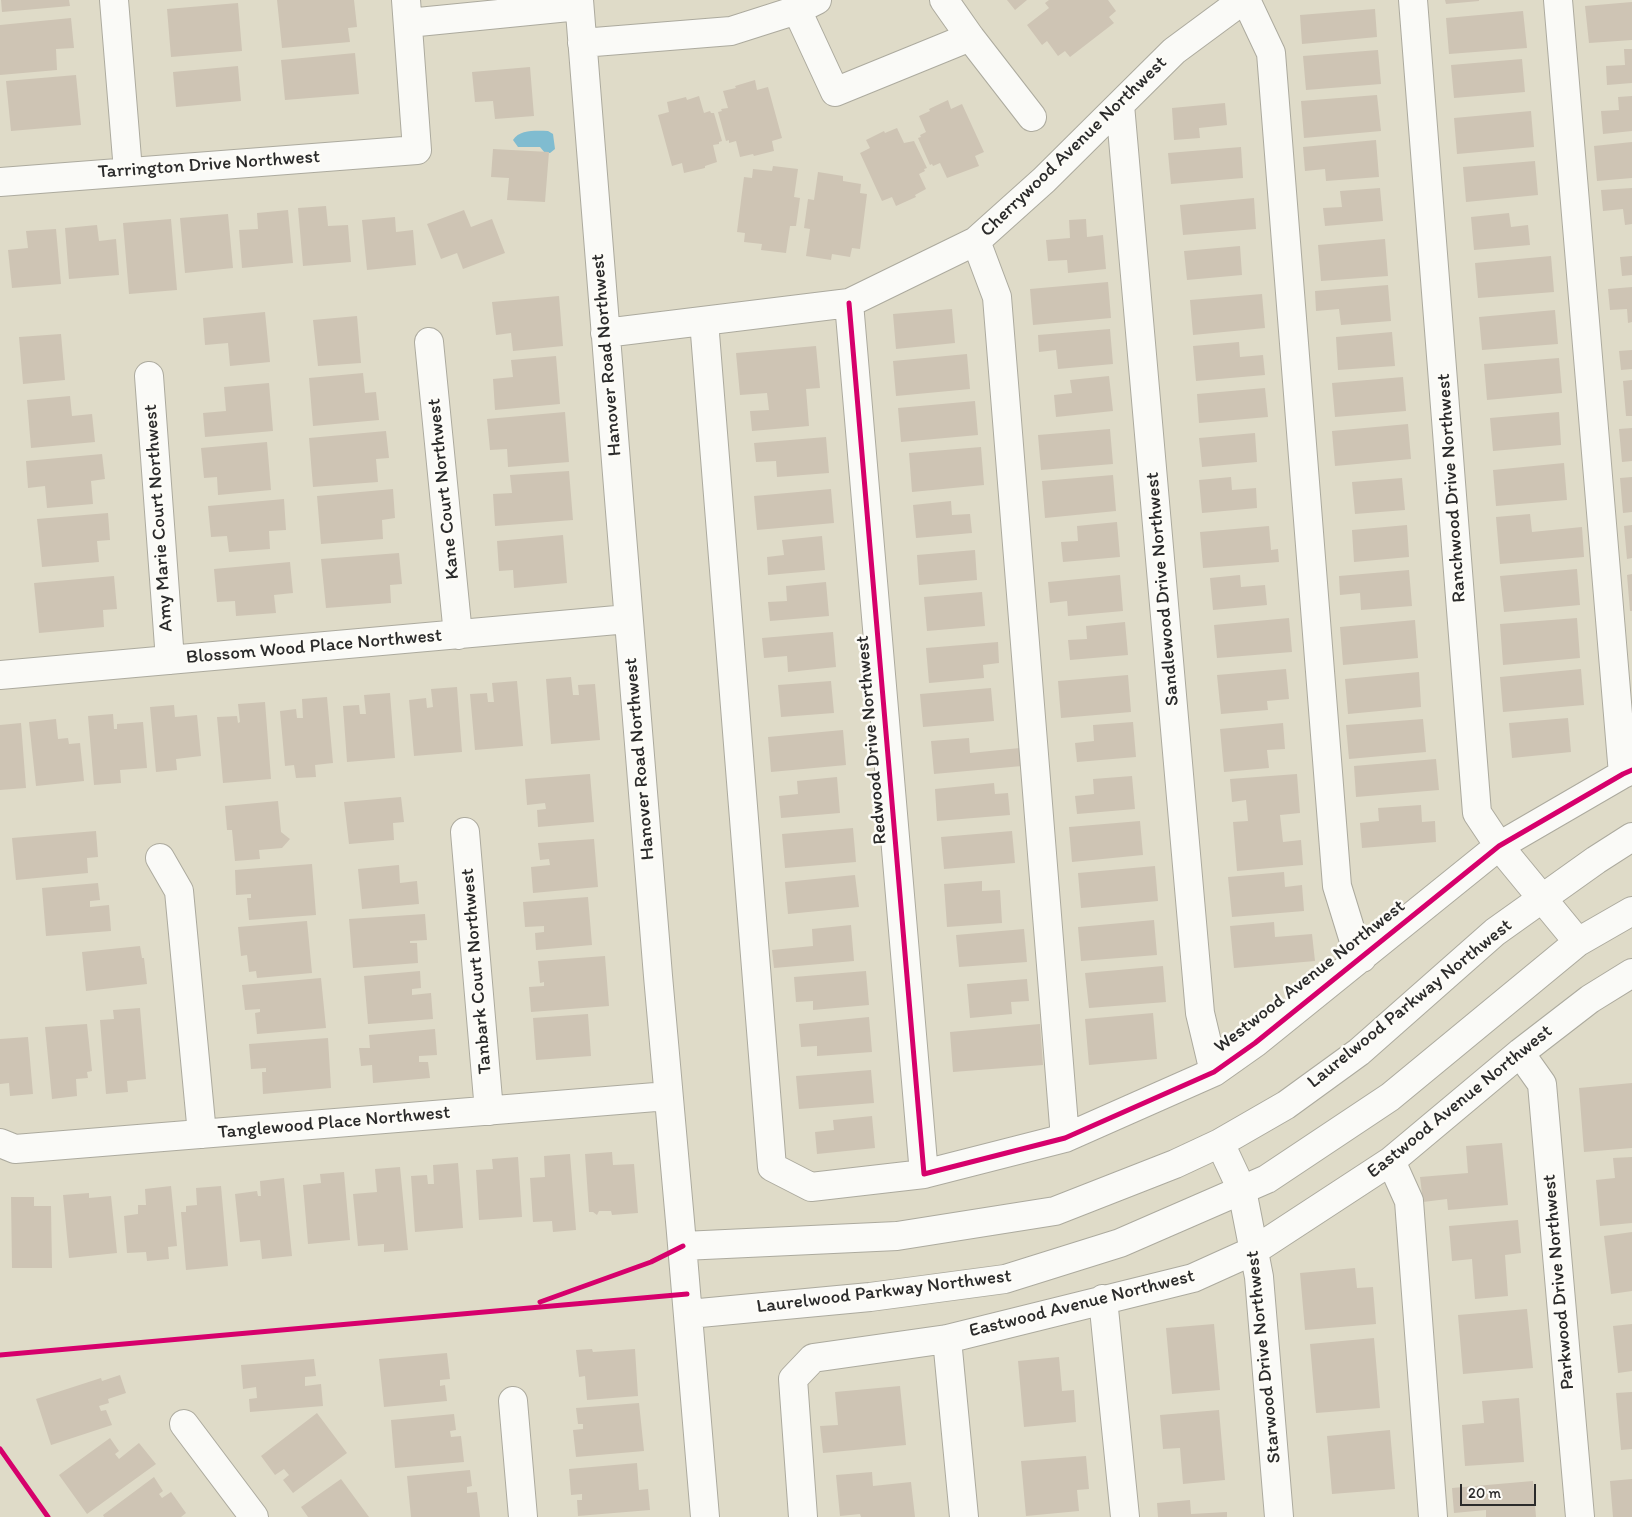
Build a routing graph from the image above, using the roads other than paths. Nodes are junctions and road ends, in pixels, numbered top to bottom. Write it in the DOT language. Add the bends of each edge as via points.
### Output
graph roads {
  1 [pos="114,0"];
  2 [pos="944,0"];
  3 [pos="1244,0"];
  4 [pos="1413,0"];
  5 [pos="1558,0"];
  6 [pos="579,3"];
  7 [pos="807,5"];
  8 [pos="407,11"];
  9 [pos="970,36"];
  10 [pos="582,43"];
  11 [pos="1120,105"];
  12 [pos="1032,117"];
  13 [pos="128,171"];
  14 [pos="0,182"];
  15 [pos="976,241"];
  16 [pos="849,302"];
  17 [pos="704,320"];
  18 [pos="605,333"];
  19 [pos="429,342"];
  20 [pos="149,376"];
  21 [pos="628,619"];
  22 [pos="458,635"];
  23 [pos="170,660"];
  24 [pos="0,675"];
  25 [pos="1627,772"];
  26 [pos="465,832"];
  27 [pos="1632,837"];
  28 [pos="1499,846"];
  29 [pos="160,858"];
  30 [pos="1542,898"];
  31 [pos="1632,911"];
  32 [pos="1578,942"];
  33 [pos="1362,958"];
  34 [pos="1632,973"];
  35 [pos="1520,1053"];
  36 [pos="1214,1072"];
  37 [pos="668,1096"];
  38 [pos="489,1110"];
  39 [pos="202,1134"];
  40 [pos="1065,1138"];
  41 [pos="0,1143"];
  42 [pos="1220,1143"];
  43 [pos="1391,1161"];
  44 [pos="924,1174"];
  45 [pos="1242,1190"];
  46 [pos="683,1246"];
  47 [pos="1254,1250"];
  48 [pos="1103,1299"];
  49 [pos="689,1314"];
  50 [pos="947,1338"];
  51 [pos="513,1401"];
  52 [pos="184,1424"];
  53 [pos="254,1517"];
  54 [pos="523,1517"];
  55 [pos="705,1517"];
  56 [pos="803,1517"];
  57 [pos="964,1517"];
  58 [pos="1126,1517"];
  59 [pos="1279,1517"];
  60 [pos="1433,1517"];
  61 [pos="1580,1517"];
  1 -- 13 [label="street"];
  2 -- 9 [label="street"];
  3 -- 11 [label="street, Cherrywood Avenue Northwest" via="1174,51"];
  3 -- 33 [label="street" via="1271,53 1337,886"];
  4 -- 28 [label="street, Ranchwood Drive Northwest" via="1477,813"];
  5 -- 25 [label="street"];
  6 -- 8 [label="street"];
  6 -- 10 [label="street, Hanover Road Northwest"];
  7 -- 9 [label="street" via="835,92"];
  7 -- 10 [label="street" via="731,31"];
  8 -- 13 [label="street, Tarrington Drive Northwest" via="417,150"];
  9 -- 12 [label="street"];
  10 -- 18 [label="street, Hanover Road Northwest"];
  11 -- 15 [label="street, Cherrywood Avenue Northwest"];
  11 -- 36 [label="street, Sandlewood Drive Northwest" via="1200,1013"];
  13 -- 14 [label="street, Tarrington Drive Northwest"];
  15 -- 16 [label="street, Cherrywood Avenue Northwest"];
  15 -- 40 [label="street" via="997,297"];
  16 -- 17 [label="street, Cherrywood Avenue Northwest"];
  16 -- 44 [label="street, Redwood Drive Northwest"];
  17 -- 18 [label="street, Cherrywood Avenue Northwest"];
  17 -- 44 [label="street, Westwood Avenue Northwest" via="772,1167 811,1187"];
  18 -- 21 [label="street, Hanover Road Northwest"];
  19 -- 22 [label="street, Kane Court Northwest"];
  20 -- 23 [label="street, Amy Marie Court Northwest"];
  21 -- 22 [label="street, Blossom Wood Place Northwest"];
  21 -- 37 [label="street, Hanover Road Northwest"];
  22 -- 23 [label="street, Blossom Wood Place Northwest"];
  23 -- 24 [label="street, Blossom Wood Place Northwest"];
  25 -- 28 [label="street, Westwood Avenue Northwest"];
  26 -- 38 [label="street, Tanbark Court Northwest"];
  27 -- 30 [label="street, Laurelwood Parkway Northwest"];
  28 -- 30 [label="street, Ranchwood Drive Northwest"];
  28 -- 33 [label="street, Westwood Avenue Northwest"];
  29 -- 39 [label="street" via="179,891"];
  30 -- 32 [label="street, Ranchwood Drive Northwest"];
  30 -- 42 [label="street, Laurelwood Parkway Northwest" via="1495,932 1359,1052 1286,1105"];
  31 -- 32 [label="street, Laurelwood Parkway Northwest"];
  32 -- 45 [label="street, Laurelwood Parkway Northwest" via="1390,1097 1267,1179"];
  33 -- 36 [label="street, Westwood Avenue Northwest"];
  34 -- 35 [label="street, Eastwood Avenue Northwest" via="1590,999"];
  35 -- 43 [label="street, Eastwood Avenue Northwest"];
  35 -- 61 [label="street, Parkwood Drive Northwest" via="1542,1084"];
  36 -- 40 [label="street, Westwood Avenue Northwest"];
  37 -- 38 [label="street, Tanglewood Place Northwest"];
  37 -- 46 [label="street, Hanover Road Northwest"];
  38 -- 39 [label="street, Tanglewood Place Northwest"];
  39 -- 41 [label="street, Tanglewood Place Northwest" via="15,1149"];
  40 -- 44 [label="street, Westwood Avenue Northwest"];
  42 -- 45 [label="street, Starwood Drive Northwest"];
  42 -- 46 [label="street, Laurelwood Parkway Northwest" via="1055,1211 897,1236"];
  43 -- 47 [label="street, Eastwood Avenue Northwest"];
  43 -- 60 [label="street" via="1409,1201"];
  45 -- 47 [label="street, Starwood Drive Northwest"];
  45 -- 49 [label="street, Laurelwood Parkway Northwest" via="1120,1243 1005,1279 870,1297"];
  46 -- 49 [label="street, Hanover Road Northwest"];
  47 -- 48 [label="street, Eastwood Avenue Northwest" via="1192,1278"];
  47 -- 59 [label="street, Starwood Drive Northwest" via="1260,1277"];
  48 -- 50 [label="street, Eastwood Avenue Northwest"];
  48 -- 58 [label="street"];
  49 -- 55 [label="street, Hanover Road Northwest"];
  50 -- 56 [label="street, Eastwood Avenue Northwest" via="812,1358 793,1379"];
  50 -- 57 [label="street"];
  51 -- 54 [label="street"];
  52 -- 53 [label="street"];
}
